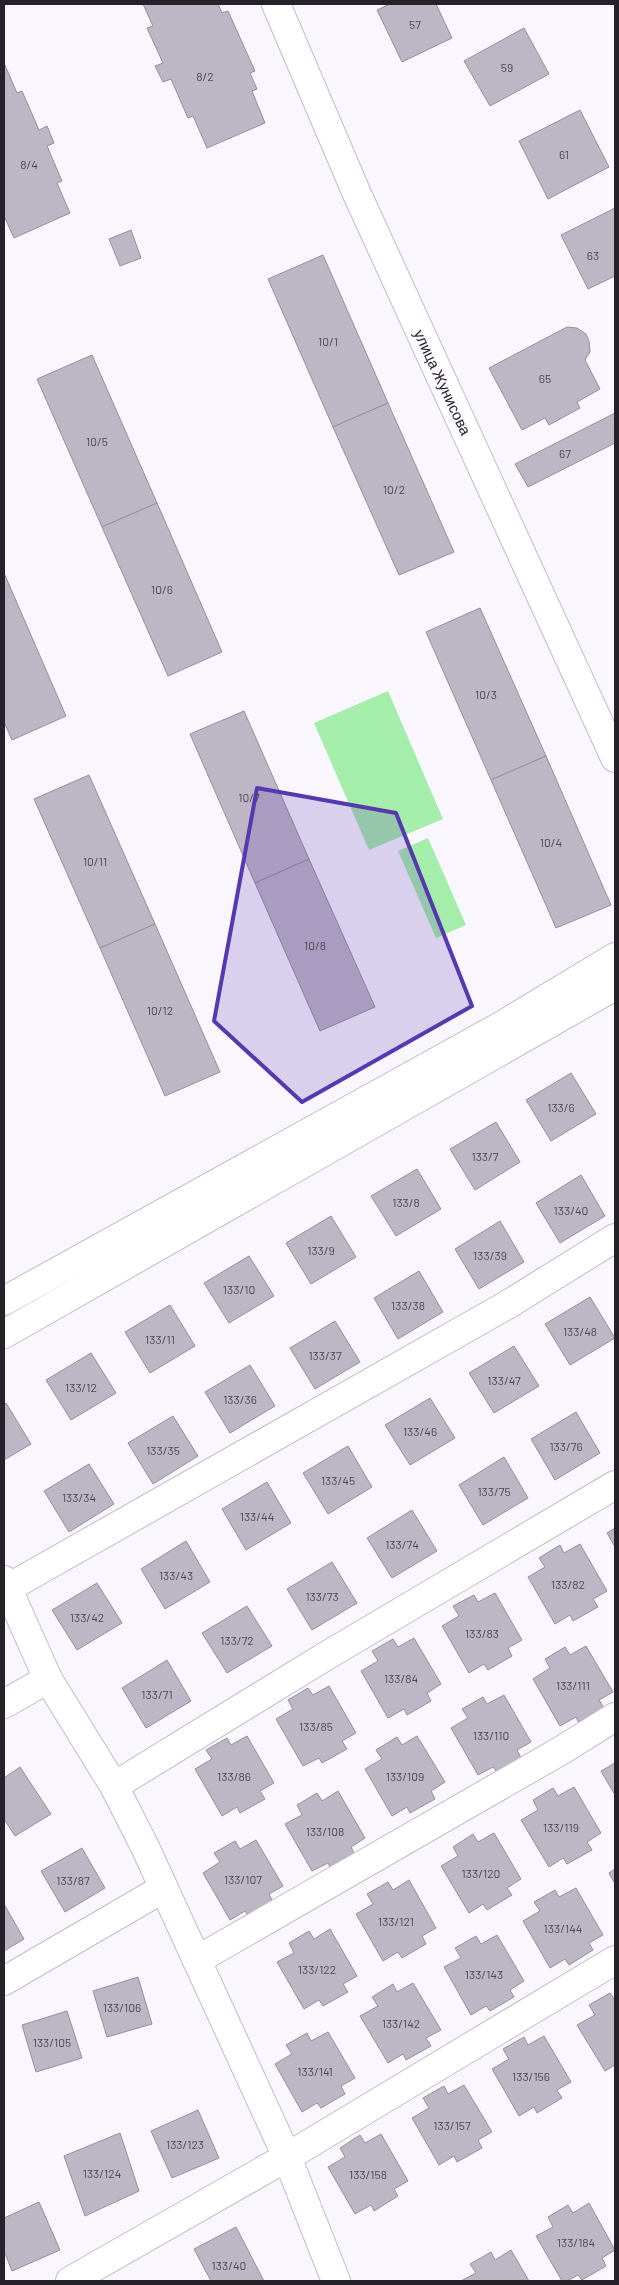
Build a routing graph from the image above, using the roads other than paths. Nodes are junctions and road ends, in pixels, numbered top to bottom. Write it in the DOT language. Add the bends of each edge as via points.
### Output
graph roads {
  1 [pos="276,4"];
  2 [pos="615,758"];
  3 [pos="615,958"];
  4 [pos="615,986"];
  5 [pos="615,1238"];
  6 [pos="4,1301"];
  7 [pos="4,1334"];
  8 [pos="615,1485"];
  9 [pos="6,1584"];
  10 [pos="48,1678"];
  11 [pos="4,1704"];
  12 [pos="615,1717"];
  13 [pos="114,1786"];
  14 [pos="164,1888"];
  15 [pos="197,1960"];
  16 [pos="615,1960"];
  17 [pos="4,1981"];
  18 [pos="287,2157"];
  19 [pos="70,2281"];
  20 [pos="336,2281"];
  1 -- 2 [label="street, улица Жунисова" via="357,194"];
  3 -- 6 [label="street" via="499,1027"];
  4 -- 7 [label="street"];
  5 -- 9 [label="street" via="490,1315"];
  8 -- 13 [label="street"];
  9 -- 10 [label="street"];
  10 -- 11 [label="street"];
  10 -- 13 [label="street"];
  12 -- 15 [label="street"];
  13 -- 14 [label="street"];
  14 -- 15 [label="street"];
  14 -- 17 [label="street"];
  15 -- 18 [label="street"];
  16 -- 18 [label="street"];
  18 -- 19 [label="street"];
  18 -- 20 [label="street"];
}
